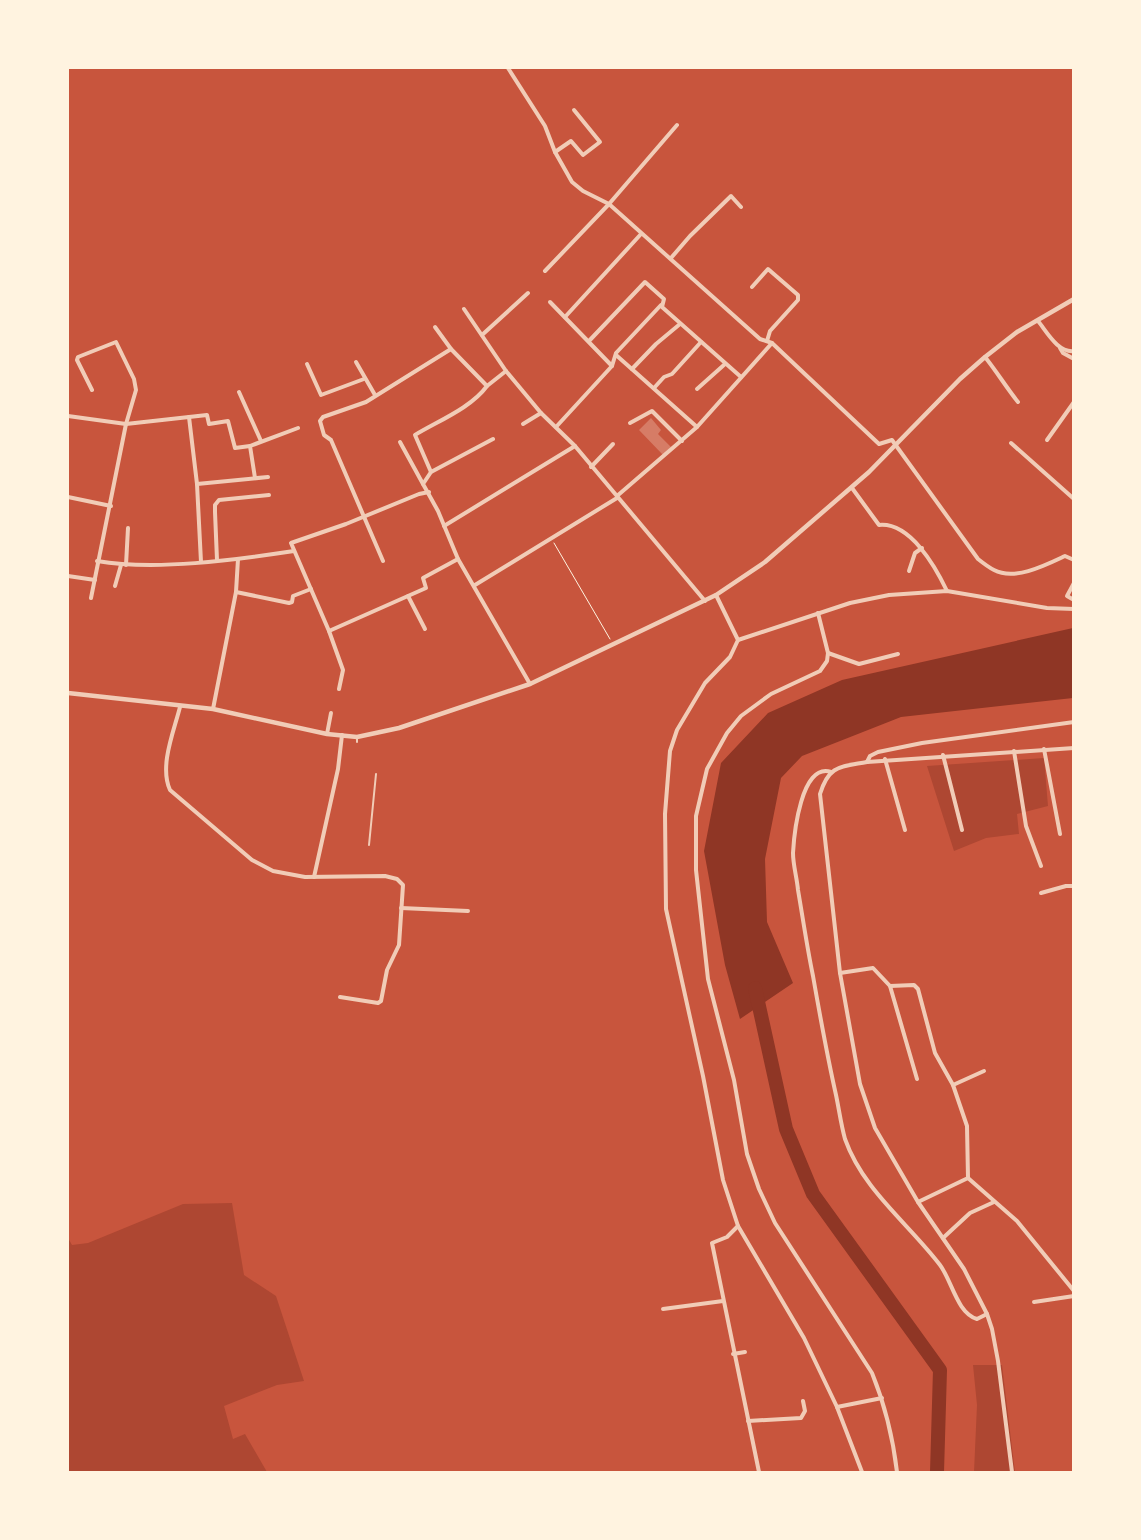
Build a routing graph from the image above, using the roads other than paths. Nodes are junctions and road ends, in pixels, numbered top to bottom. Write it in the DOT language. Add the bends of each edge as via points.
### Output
graph roads {
  1 [pos="508,68"];
  2 [pos="574,110"];
  3 [pos="677,125"];
  4 [pos="555,152"];
  5 [pos="610,204"];
  6 [pos="741,207"];
  7 [pos="641,234"];
  8 [pos="671,258"];
  9 [pos="546,271"];
  10 [pos="752,287"];
  11 [pos="528,293"];
  12 [pos="1074,299"];
  13 [pos="550,302"];
  14 [pos="661,305"];
  15 [pos="464,309"];
  16 [pos="565,317"];
  17 [pos="1038,321"];
  18 [pos="680,324"];
  19 [pos="435,327"];
  20 [pos="482,335"];
  21 [pos="767,341"];
  22 [pos="589,342"];
  23 [pos="701,342"];
  24 [pos="772,343"];
  25 [pos="1058,346"];
  26 [pos="451,349"];
  27 [pos="1074,351"];
  28 [pos="616,355"];
  29 [pos="985,357"];
  30 [pos="1074,358"];
  31 [pos="356,362"];
  32 [pos="307,364"];
  33 [pos="725,364"];
  34 [pos="612,366"];
  35 [pos="632,369"];
  36 [pos="506,371"];
  37 [pos="741,377"];
  38 [pos="364,379"];
  39 [pos="487,386"];
  40 [pos="654,388"];
  41 [pos="697,388"];
  42 [pos="92,390"];
  43 [pos="239,392"];
  44 [pos="375,396"];
  45 [pos="1018,402"];
  46 [pos="1074,402"];
  47 [pos="541,413"];
  48 [pos="68,416"];
  49 [pos="189,417"];
  50 [pos="630,423"];
  51 [pos="126,424"];
  52 [pos="523,424"];
  53 [pos="556,427"];
  54 [pos="697,427"];
  55 [pos="298,428"];
  56 [pos="493,439"];
  57 [pos="1048,440"];
  58 [pos="261,441"];
  59 [pos="682,441"];
  60 [pos="400,442"];
  61 [pos="1011,443"];
  62 [pos="613,444"];
  63 [pos="250,446"];
  64 [pos="576,446"];
  65 [pos="895,446"];
  66 [pos="591,467"];
  67 [pos="431,472"];
  68 [pos="268,477"];
  69 [pos="255,478"];
  70 [pos="197,484"];
  71 [pos="423,484"];
  72 [pos="852,488"];
  73 [pos="429,492"];
  74 [pos="269,495"];
  75 [pos="617,497"];
  76 [pos="68,498"];
  77 [pos="1074,500"];
  78 [pos="111,506"];
  79 [pos="365,516"];
  80 [pos="444,526"];
  81 [pos="128,528"];
  82 [pos="922,548"];
  83 [pos="294,551"];
  84 [pos="238,559"];
  85 [pos="458,559"];
  86 [pos="217,560"];
  87 [pos="1074,560"];
  88 [pos="97,561"];
  89 [pos="383,561"];
  90 [pos="201,562"];
  91 [pos="123,565"];
  92 [pos="909,571"];
  93 [pos="68,576"];
  94 [pos="95,580"];
  95 [pos="1074,583"];
  96 [pos="475,585"];
  97 [pos="115,586"];
  98 [pos="311,589"];
  99 [pos="947,591"];
  100 [pos="236,592"];
  101 [pos="716,595"];
  102 [pos="408,596"];
  103 [pos="91,598"];
  104 [pos="1074,600"];
  105 [pos="705,601"];
  106 [pos="1074,609"];
  107 [pos="818,613"];
  108 [pos="425,629"];
  109 [pos="329,631"];
  110 [pos="738,640"];
  111 [pos="828,653"];
  112 [pos="898,654"];
  113 [pos="530,684"];
  114 [pos="339,689"];
  115 [pos="68,693"];
  116 [pos="180,707"];
  117 [pos="213,710"];
  118 [pos="331,713"];
  119 [pos="1074,722"];
  120 [pos="327,734"];
  121 [pos="342,735"];
  122 [pos="1074,748"];
  123 [pos="1044,749"];
  124 [pos="1014,751"];
  125 [pos="942,755"];
  126 [pos="885,759"];
  127 [pos="867,762"];
  128 [pos="831,772"];
  129 [pos="376,774"];
  130 [pos="905,830"];
  131 [pos="962,830"];
  132 [pos="1060,834"];
  133 [pos="369,845"];
  134 [pos="1041,866"];
  135 [pos="314,877"];
  136 [pos="1074,886"];
  137 [pos="1041,893"];
  138 [pos="401,908"];
  139 [pos="468,911"];
  140 [pos="840,972"];
  141 [pos="890,986"];
  142 [pos="340,997"];
  143 [pos="984,1071"];
  144 [pos="917,1079"];
  145 [pos="953,1085"];
  146 [pos="968,1178"];
  147 [pos="918,1202"];
  148 [pos="994,1202"];
  149 [pos="738,1226"];
  150 [pos="943,1238"];
  151 [pos="1074,1291"];
  152 [pos="1074,1296"];
  153 [pos="724,1301"];
  154 [pos="1034,1302"];
  155 [pos="663,1309"];
  156 [pos="987,1314"];
  157 [pos="745,1352"];
  158 [pos="733,1354"];
  159 [pos="882,1398"];
  160 [pos="803,1401"];
  161 [pos="838,1407"];
  162 [pos="748,1421"];
  163 [pos="759,1472"];
  164 [pos="862,1472"];
  165 [pos="897,1472"];
  166 [pos="1012,1472"];
  1 -- 4 [label="street" via="545,126"];
  2 -- 4 [label="street" via="600,142 583,155 571,141"];
  3 -- 5 [label="street"];
  4 -- 5 [label="street" via="572,182"];
  5 -- 7 [label="street"];
  5 -- 9 [label="street"];
  6 -- 8 [label="street" via="731,196"];
  7 -- 8 [label="street"];
  7 -- 16 [label="street"];
  8 -- 21 [label="street" via="760,339"];
  10 -- 21 [label="street" via="768,269 798,295 798,300 770,331"];
  11 -- 20 [label="street"];
  12 -- 17 [label="street"];
  13 -- 16 [label="street"];
  14 -- 18 [label="street"];
  14 -- 22 [label="street" via="664,299 644,283"];
  14 -- 28 [label="street"];
  15 -- 20 [label="street"];
  16 -- 22 [label="street"];
  17 -- 25 [label="street"];
  17 -- 29 [label="street" via="1017,332"];
  18 -- 23 [label="street"];
  18 -- 35 [label="street"];
  19 -- 26 [label="street"];
  20 -- 36 [label="street"];
  21 -- 24 [label="street"];
  22 -- 34 [label="street"];
  23 -- 33 [label="street"];
  23 -- 40 [label="street" via="672,374 664,377"];
  24 -- 37 [label="street"];
  24 -- 65 [label="street" via="879,444 892,440"];
  25 -- 27 [label="street"];
  25 -- 30 [label="street" via="1063,353"];
  26 -- 39 [label="street"];
  26 -- 44 [label="street"];
  28 -- 34 [label="street"];
  28 -- 35 [label="street"];
  29 -- 45 [label="street"];
  29 -- 65 [label="street"];
  31 -- 38 [label="street"];
  32 -- 38 [label="street" via="321,395"];
  33 -- 37 [label="street"];
  33 -- 41 [label="street"];
  34 -- 53 [label="street"];
  35 -- 40 [label="street"];
  36 -- 39 [label="street"];
  36 -- 47 [label="street"];
  37 -- 54 [label="street"];
  38 -- 44 [label="street"];
  39 -- 67 [label="street" via="466,405 415,435"];
  40 -- 54 [label="street"];
  42 -- 51 [label="street" via="78,357 116,342 136,385"];
  43 -- 58 [label="street"];
  44 -- 79 [label="street" via="320,421"];
  46 -- 57 [label="street"];
  47 -- 52 [label="street"];
  47 -- 53 [label="street"];
  48 -- 51 [label="street"];
  49 -- 51 [label="street"];
  49 -- 63 [label="street" via="207,415 208,424 228,421 235,448"];
  49 -- 70 [label="street"];
  50 -- 59 [label="street" via="652,411"];
  51 -- 78 [label="street"];
  53 -- 64 [label="street"];
  54 -- 59 [label="street"];
  55 -- 58 [label="street"];
  56 -- 67 [label="street"];
  58 -- 63 [label="street"];
  59 -- 75 [label="street"];
  60 -- 71 [label="street"];
  61 -- 77 [label="street"];
  62 -- 66 [label="street"];
  63 -- 69 [label="street"];
  64 -- 66 [label="street"];
  64 -- 80 [label="street"];
  65 -- 72 [label="street"];
  65 -- 87 [label="street" via="978,559 995,571 1014,573 1044,566 1065,556"];
  66 -- 75 [label="street"];
  67 -- 71 [label="street"];
  68 -- 69 [label="street"];
  69 -- 70 [label="street"];
  70 -- 90 [label="street"];
  71 -- 73 [label="street"];
  72 -- 82 [label="street" via="879,525 888,524 903,532"];
  72 -- 101 [label="street" via="764,562"];
  73 -- 79 [label="street"];
  73 -- 80 [label="street"];
  74 -- 86 [label="street" via="219,500 215,505"];
  75 -- 96 [label="street"];
  75 -- 105 [label="street"];
  76 -- 78 [label="street"];
  78 -- 88 [label="street"];
  79 -- 83 [label="street" via="291,543"];
  79 -- 89 [label="street"];
  80 -- 85 [label="street"];
  81 -- 91 [label="street"];
  82 -- 92 [label="street" via="915,553"];
  82 -- 99 [label="street"];
  83 -- 84 [label="street"];
  83 -- 98 [label="street"];
  84 -- 86 [label="street"];
  84 -- 100 [label="street"];
  85 -- 96 [label="street"];
  85 -- 102 [label="street" via="423,578 426,588"];
  86 -- 90 [label="street"];
  88 -- 91 [label="street"];
  88 -- 94 [label="street"];
  90 -- 91 [label="street"];
  91 -- 97 [label="street"];
  93 -- 94 [label="street"];
  94 -- 103 [label="street"];
  95 -- 104 [label="street" via="1066,593"];
  96 -- 113 [label="street"];
  98 -- 100 [label="street" via="294,596 289,603"];
  98 -- 109 [label="street"];
  99 -- 106 [label="street" via="1047,608"];
  99 -- 107 [label="street" via="889,595"];
  100 -- 117 [label="street"];
  101 -- 105 [label="street"];
  101 -- 110 [label="street"];
  102 -- 108 [label="street"];
  102 -- 109 [label="street"];
  105 -- 113 [label="street"];
  107 -- 110 [label="street"];
  107 -- 111 [label="street"];
  109 -- 114 [label="street" via="343,670"];
  110 -- 149 [label="street" via="730,657 705,683 677,730 670,751 665,814 666,909 723,1180"];
  111 -- 112 [label="street" via="859,664"];
  111 -- 159 [label="street" via="820,671 771,694 741,716 727,733 707,769 700,796 696,816 696,870 708,979 734,1080 747,1154 759,1189 775,1223 872,1373"];
  113 -- 121 [label="street" via="357,740"];
  115 -- 116 [label="street"];
  116 -- 117 [label="street"];
  116 -- 135 [label="street" via="167,760 170,790 252,860 287,875"];
  117 -- 120 [label="street"];
  118 -- 120 [label="street"];
  119 -- 127 [label="street" via="922,743 878,752"];
  120 -- 121 [label="street"];
  121 -- 135 [label="street" via="338,769"];
  122 -- 123 [label="street"];
  123 -- 124 [label="street"];
  123 -- 132 [label="street"];
  124 -- 125 [label="street"];
  124 -- 134 [label="street" via="1026,826"];
  125 -- 126 [label="street"];
  125 -- 131 [label="street"];
  126 -- 127 [label="street"];
  126 -- 130 [label="street"];
  127 -- 128 [label="street" via="838,767"];
  128 -- 140 [label="street" via="820,794"];
  128 -- 156 [label="street" via="816,776 801,799 793,854 819,1011 845,1139 864,1177 944,1270 966,1313 977,1319"];
  129 -- 133 [label="lane"];
  135 -- 138 [label="street" via="386,876 397,879 403,885"];
  136 -- 137 [label="street"];
  138 -- 139 [label="street"];
  138 -- 142 [label="street" via="399,945 387,970 381,1001"];
  140 -- 141 [label="street" via="873,968"];
  140 -- 147 [label="street" via="862,1093 874,1128"];
  141 -- 144 [label="street"];
  141 -- 145 [label="street" via="914,985 918,989 935,1053"];
  143 -- 145 [label="street"];
  145 -- 146 [label="street" via="967,1126"];
  146 -- 147 [label="street"];
  146 -- 148 [label="street"];
  147 -- 150 [label="street"];
  148 -- 150 [label="street" via="970,1213"];
  148 -- 151 [label="street" via="1017,1221"];
  149 -- 153 [label="street" via="727,1237 712,1243"];
  149 -- 161 [label="street" via="804,1338"];
  150 -- 156 [label="street" via="964,1269"];
  152 -- 154 [label="street"];
  153 -- 155 [label="street"];
  153 -- 158 [label="street"];
  156 -- 166 [label="street" via="998,1361"];
  157 -- 158 [label="street"];
  158 -- 162 [label="street"];
  159 -- 161 [label="street"];
  159 -- 165 [label="street"];
  160 -- 162 [label="street" via="805,1411 801,1418"];
  161 -- 164 [label="street"];
  162 -- 163 [label="street"];
}
